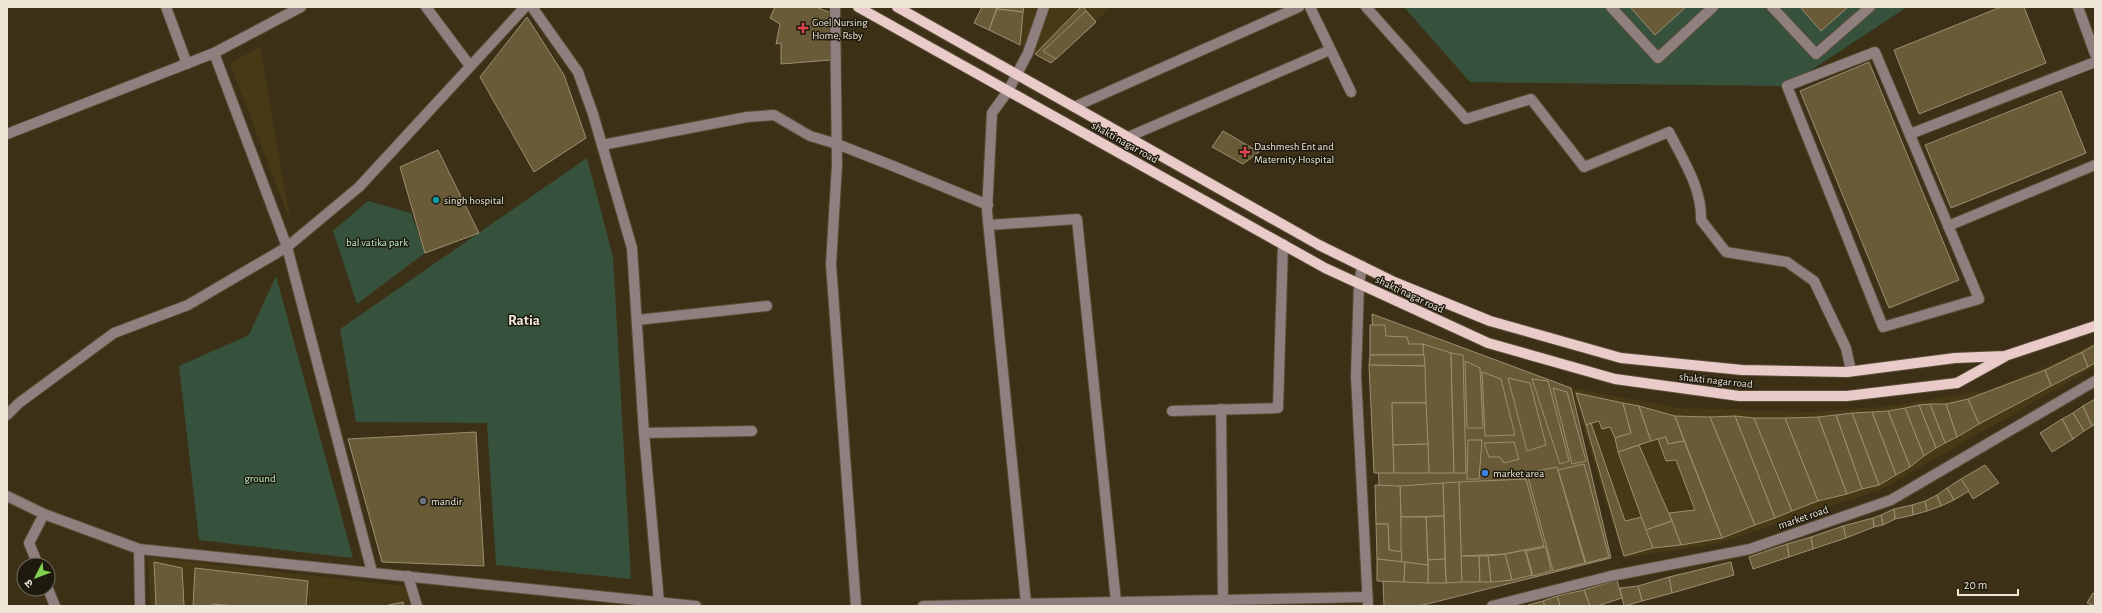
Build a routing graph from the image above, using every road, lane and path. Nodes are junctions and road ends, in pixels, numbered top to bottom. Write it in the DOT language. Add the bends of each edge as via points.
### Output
graph roads {
  1 [pos="166,7"];
  2 [pos="299,7"];
  3 [pos="426,7"];
  4 [pos="525,7"];
  5 [pos="532,7"];
  6 [pos="835,7"];
  7 [pos="858,7"];
  8 [pos="897,7"];
  9 [pos="1044,7"];
  10 [pos="1299,7"];
  11 [pos="1310,7"];
  12 [pos="1366,7"];
  13 [pos="1611,7"];
  14 [pos="1713,7"];
  15 [pos="1772,7"];
  16 [pos="1870,7"];
  17 [pos="2078,7"];
  18 [pos="1330,50"];
  19 [pos="214,53"];
  20 [pos="2095,54"];
  21 [pos="2095,62"];
  22 [pos="187,64"];
  23 [pos="470,66"];
  24 [pos="1017,75"];
  25 [pos="1008,91"];
  26 [pos="1351,92"];
  27 [pos="1074,107"];
  28 [pos="7,134"];
  29 [pos="1910,134"];
  30 [pos="1128,137"];
  31 [pos="837,144"];
  32 [pos="602,145"];
  33 [pos="2095,165"];
  34 [pos="988,205"];
  35 [pos="989,226"];
  36 [pos="1948,226"];
  37 [pos="1283,244"];
  38 [pos="287,247"];
  39 [pos="1362,266"];
  40 [pos="1359,284"];
  41 [pos="767,306"];
  42 [pos="637,320"];
  43 [pos="2095,326"];
  44 [pos="2006,356"];
  45 [pos="1851,371"];
  46 [pos="2095,381"];
  47 [pos="1221,409"];
  48 [pos="1172,411"];
  49 [pos="7,415"];
  50 [pos="752,431"];
  51 [pos="644,433"];
  52 [pos="7,496"];
  53 [pos="44,514"];
  54 [pos="139,549"];
  55 [pos="35,557"];
  56 [pos="372,572"];
  57 [pos="408,576"];
  58 [pos="1223,600"];
  59 [pos="1367,601"];
  60 [pos="659,602"];
  61 [pos="1116,602"];
  62 [pos="1026,603"];
  63 [pos="140,606"];
  64 [pos="417,606"];
  65 [pos="696,606"];
  66 [pos="856,606"];
  67 [pos="923,606"];
  68 [pos="1492,606"];
  1 -- 22 [label="street"];
  2 -- 19 [label="street"];
  3 -- 23 [label="street"];
  4 -- 23 [label="street"];
  5 -- 32 [label="street" via="578,72"];
  6 -- 31 [label="street"];
  7 -- 25 [label="main road, shakti nagar road"];
  8 -- 24 [label="main road"];
  9 -- 24 [label="street" via="1028,53"];
  10 -- 27 [label="street"];
  11 -- 18 [label="street"];
  12 -- 45 [label="street" via="1466,119 1531,99 1584,167 1669,132 1692,178 1702,205 1701,220 1726,252 1787,262 1814,280 1846,348"];
  13 -- 14 [label="street" via="1658,58"];
  15 -- 16 [label="street" via="1816,54"];
  17 -- 20 [label="street"];
  18 -- 26 [label="street"];
  18 -- 30 [label="street"];
  19 -- 22 [label="street"];
  19 -- 38 [label="street"];
  21 -- 29 [label="street"];
  22 -- 28 [label="street"];
  23 -- 38 [label="street" via="360,187"];
  24 -- 25 [label="street"];
  24 -- 27 [label="main road"];
  25 -- 34 [label="street" via="992,113"];
  25 -- 37 [label="main road, shakti nagar road"];
  27 -- 30 [label="main road"];
  29 -- 36 [label="street"];
  29 -- 36 [label="street" via="1875,52 1787,86 1883,327 1979,299"];
  30 -- 39 [label="main road" via="1319,245"];
  31 -- 32 [label="street" via="810,136 774,115 747,117"];
  31 -- 34 [label="street"];
  31 -- 66 [label="street" via="830,264"];
  32 -- 42 [label="street" via="632,248"];
  33 -- 36 [label="street"];
  34 -- 35 [label="street"];
  35 -- 61 [label="street" via="1077,219"];
  35 -- 62 [label="street"];
  37 -- 40 [label="main road, shakti nagar road"];
  37 -- 47 [label="street" via="1278,408"];
  38 -- 49 [label="street" via="188,305 114,333 19,403"];
  38 -- 56 [label="street"];
  39 -- 40 [label="street"];
  39 -- 45 [label="main road" via="1394,282 1490,321 1621,358 1742,370"];
  40 -- 44 [label="main road, shakti nagar road" via="1488,343 1615,379 1739,396 1847,396 1957,382"];
  40 -- 59 [label="street" via="1356,376"];
  41 -- 42 [label="street"];
  42 -- 51 [label="street"];
  43 -- 44 [label="main road"];
  44 -- 45 [label="main road" via="1955,358"];
  46 -- 68 [label="street, market road" via="1891,500 1750,549 1611,576"];
  47 -- 48 [label="street"];
  47 -- 58 [label="street"];
  50 -- 51 [label="street"];
  51 -- 60 [label="street"];
  52 -- 53 [label="street"];
  53 -- 54 [label="street"];
  53 -- 55 [label="street" via="29,543"];
  54 -- 56 [label="street"];
  54 -- 63 [label="street"];
  56 -- 57 [label="street"];
  57 -- 60 [label="street"];
  57 -- 64 [label="street"];
  58 -- 59 [label="street"];
  58 -- 61 [label="street"];
  60 -- 65 [label="street"];
  61 -- 62 [label="street"];
  62 -- 67 [label="street"];
}
